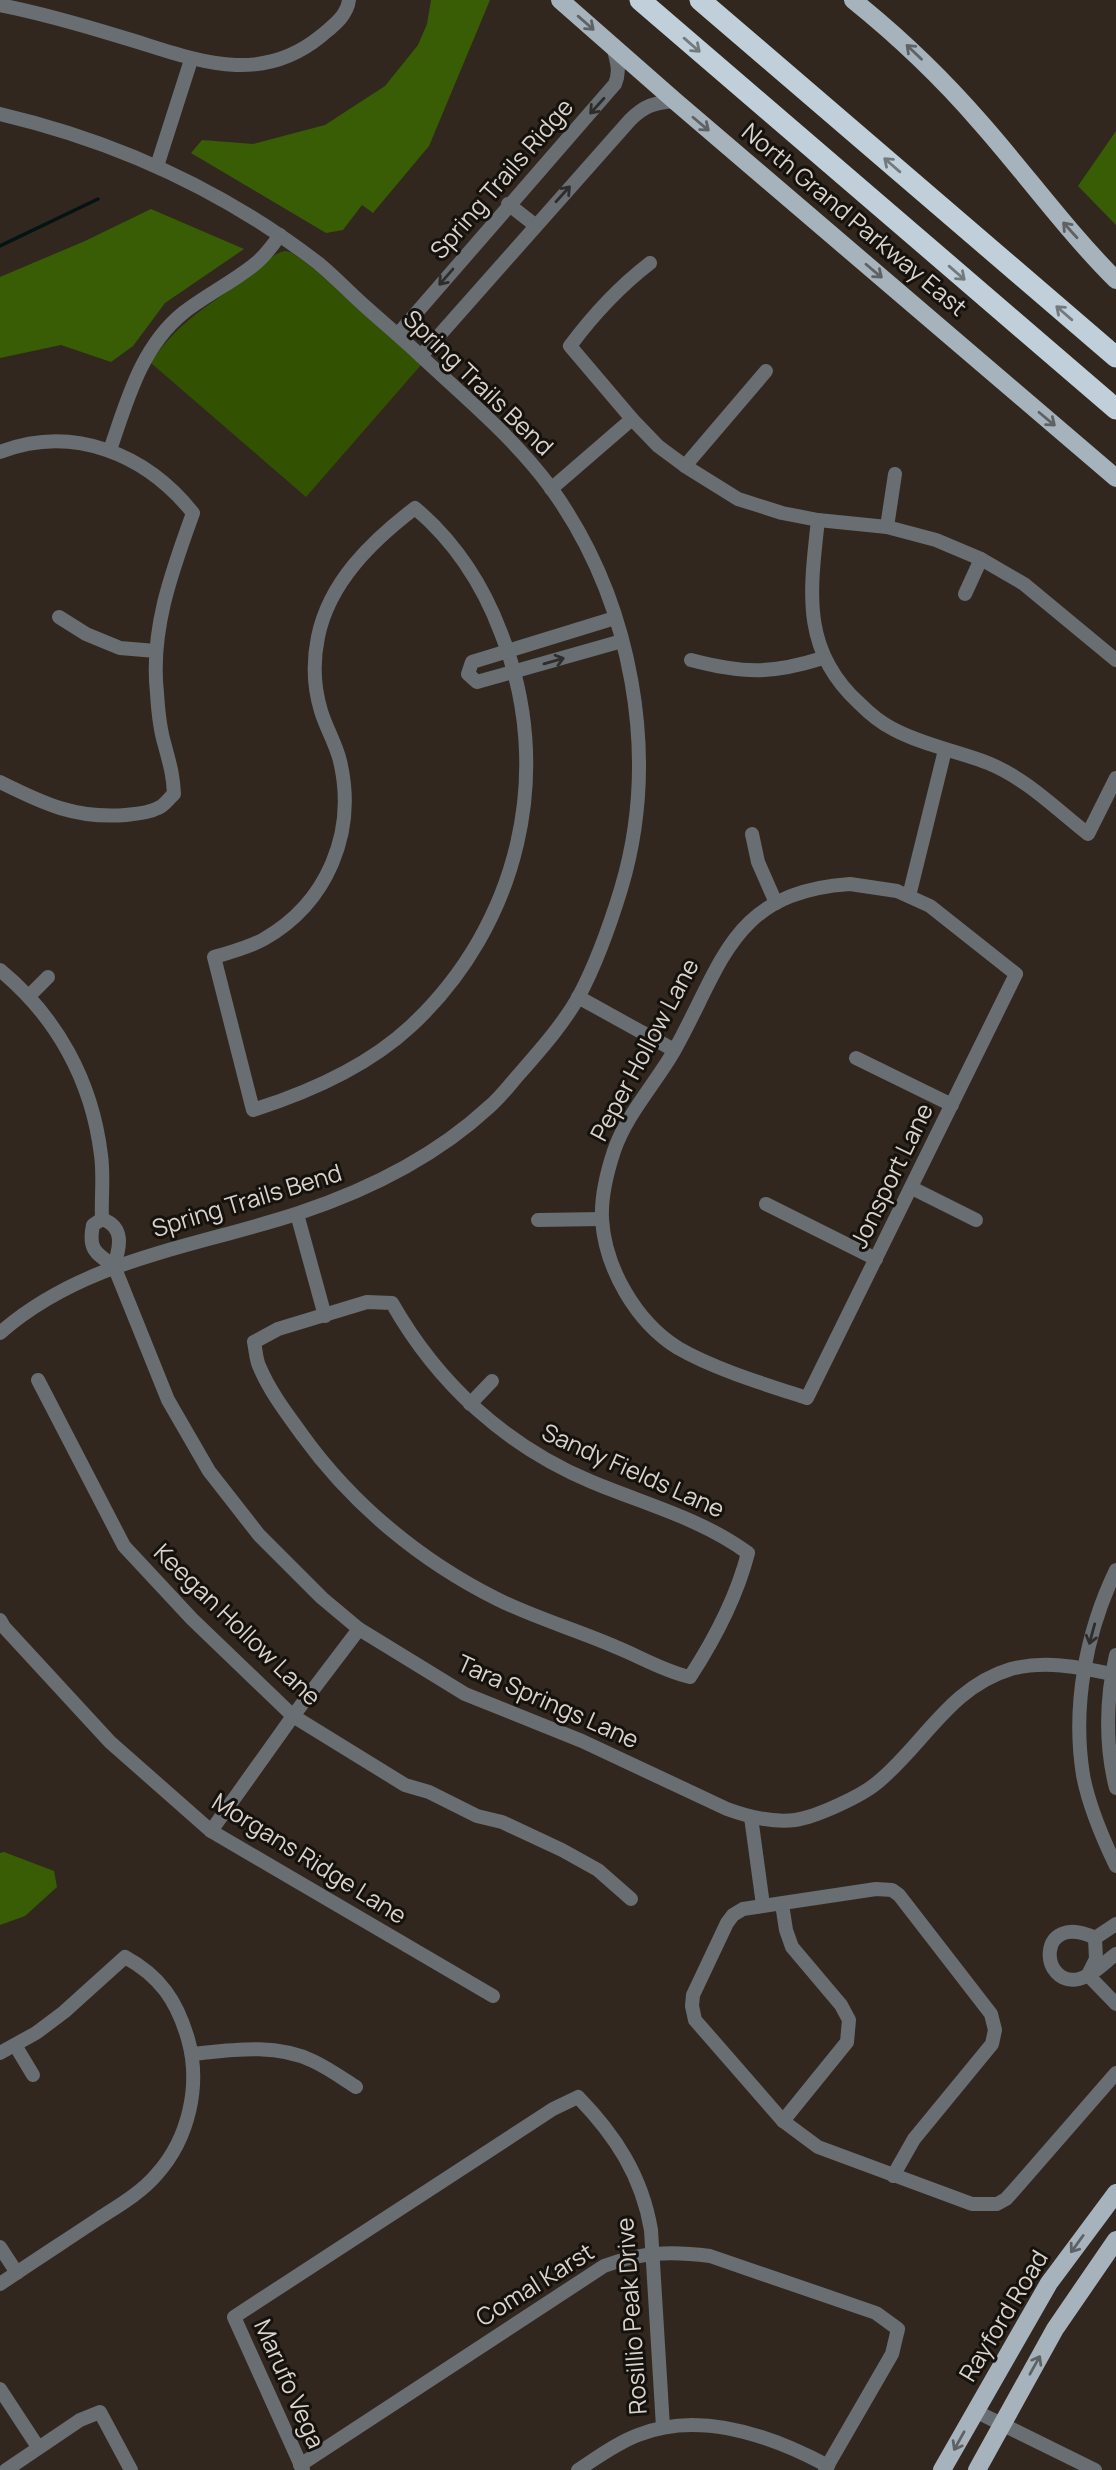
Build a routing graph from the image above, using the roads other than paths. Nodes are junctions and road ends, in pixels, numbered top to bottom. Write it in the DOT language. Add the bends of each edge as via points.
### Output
graph roads {
  1 [pos="349,0"];
  2 [pos="560,0"];
  3 [pos="640,0"];
  4 [pos="700,0"];
  5 [pos="853,0"];
  6 [pos="0,5"];
  7 [pos="612,46"];
  8 [pos="191,60"];
  9 [pos="675,101"];
  10 [pos="0,114"];
  11 [pos="157,166"];
  12 [pos="508,204"];
  13 [pos="536,225"];
  14 [pos="280,235"];
  15 [pos="650,263"];
  16 [pos="1116,280"];
  17 [pos="398,334"];
  18 [pos="421,356"];
  19 [pos="1116,357"];
  20 [pos="766,371"];
  21 [pos="1116,409"];
  22 [pos="632,419"];
  23 [pos="110,450"];
  24 [pos="0,452"];
  25 [pos="685,466"];
  26 [pos="895,474"];
  27 [pos="1116,478"];
  28 [pos="551,489"];
  29 [pos="818,520"];
  30 [pos="887,527"];
  31 [pos="981,559"];
  32 [pos="965,594"];
  33 [pos="59,617"];
  34 [pos="615,618"];
  35 [pos="622,641"];
  36 [pos="508,650"];
  37 [pos="156,651"];
  38 [pos="823,658"];
  39 [pos="691,660"];
  40 [pos="1116,660"];
  41 [pos="515,672"];
  42 [pos="946,750"];
  43 [pos="1116,778"];
  44 [pos="0,782"];
  45 [pos="752,834"];
  46 [pos="909,897"];
  47 [pos="776,903"];
  48 [pos="0,970"];
  49 [pos="1016,974"];
  50 [pos="48,977"];
  51 [pos="29,996"];
  52 [pos="578,997"];
  53 [pos="674,1050"];
  54 [pos="856,1058"];
  55 [pos="952,1105"];
  56 [pos="912,1188"];
  57 [pos="766,1204"];
  58 [pos="297,1214"];
  59 [pos="102,1219"];
  60 [pos="602,1219"];
  61 [pos="538,1220"];
  62 [pos="976,1220"];
  63 [pos="876,1259"];
  64 [pos="114,1266"];
  65 [pos="325,1316"];
  66 [pos="0,1333"];
  67 [pos="38,1380"];
  68 [pos="492,1381"];
  69 [pos="807,1398"];
  70 [pos="470,1404"];
  71 [pos="1116,1570"];
  72 [pos="0,1620"];
  73 [pos="359,1629"];
  74 [pos="1116,1656"];
  75 [pos="1084,1669"];
  76 [pos="1112,1674"];
  77 [pos="293,1716"];
  78 [pos="1116,1788"];
  79 [pos="751,1818"];
  80 [pos="211,1831"];
  81 [pos="1116,1866"];
  82 [pos="631,1899"];
  83 [pos="763,1905"];
  84 [pos="782,1905"];
  85 [pos="1116,1924"];
  86 [pos="1095,1938"];
  87 [pos="1116,1954"];
  88 [pos="1088,1975"];
  89 [pos="493,1996"];
  90 [pos="1116,2004"];
  91 [pos="15,2045"];
  92 [pos="0,2053"];
  93 [pos="192,2054"];
  94 [pos="1116,2073"];
  95 [pos="33,2075"];
  96 [pos="356,2087"];
  97 [pos="783,2121"];
  98 [pos="893,2176"];
  99 [pos="1116,2193"];
  100 [pos="1116,2240"];
  101 [pos="0,2247"];
  102 [pos="652,2253"];
  103 [pos="17,2273"];
  104 [pos="0,2284"];
  105 [pos="234,2317"];
  106 [pos="0,2389"];
  107 [pos="975,2411"];
  108 [pos="1002,2425"];
  109 [pos="663,2427"];
  110 [pos="38,2447"];
  111 [pos="302,2468"];
  112 [pos="827,2468"];
  113 [pos="6,2470"];
  114 [pos="131,2470"];
  115 [pos="578,2470"];
  116 [pos="942,2470"];
  117 [pos="977,2470"];
  118 [pos="1095,2470"];
  1 -- 8 [label="street" via="344,15 292,54 232,66"];
  2 -- 7 [label="main road, North Grand Parkway East, one-way"];
  3 -- 21 [label="highway, North Grand Parkway East, one-way"];
  19 -- 4 [label="highway, one-way"];
  16 -- 5 [label="main road, one-way" via="980,121 913,50"];
  6 -- 8 [label="street" via="83,25"];
  7 -- 9 [label="main road, North Grand Parkway East"];
  7 -- 12 [label="street, Spring Trails Ridge, one-way" via="619,76 615,84"];
  8 -- 11 [label="street"];
  13 -- 9 [label="street, one-way" via="642,108"];
  9 -- 27 [label="main road, North Grand Parkway East, one-way"];
  10 -- 11 [label="street, Spring Trails Bend" via="96,141"];
  11 -- 14 [label="street, Spring Trails Bend"];
  12 -- 13 [label="street"];
  12 -- 17 [label="street, Spring Trails Ridge, one-way"];
  13 -- 18 [label="street"];
  14 -- 17 [label="street, Spring Trails Bend"];
  14 -- 23 [label="street" via="256,264 183,313 165,331 142,365"];
  15 -- 22 [label="street" via="629,279 570,346"];
  17 -- 18 [label="street, Spring Trails Bend"];
  18 -- 28 [label="street, Spring Trails Bend" via="509,439"];
  20 -- 25 [label="street"];
  22 -- 25 [label="street"];
  22 -- 28 [label="street"];
  23 -- 24 [label="street" via="71,440 14,446"];
  23 -- 37 [label="street" via="162,481 193,513 170,575"];
  25 -- 29 [label="street" via="738,499"];
  26 -- 30 [label="street"];
  28 -- 34 [label="street, Spring Trails Bend" via="578,533"];
  29 -- 30 [label="street"];
  29 -- 38 [label="street" via="811,582 813,623"];
  30 -- 31 [label="street"];
  31 -- 32 [label="street"];
  31 -- 40 [label="street" via="1024,584"];
  33 -- 37 [label="street" via="120,648"];
  34 -- 35 [label="street, Spring Trails Bend"];
  34 -- 36 [label="street"];
  41 -- 35 [label="street, one-way"];
  35 -- 52 [label="street, Spring Trails Bend" via="634,691 640,774 632,853 611,923"];
  36 -- 41 [label="street"];
  36 -- 41 [label="street" via="472,662 468,674 477,682"];
  36 -- 41 [label="street" via="473,574 436,526 415,508 350,569 331,599 318,637 314,674 320,710 340,760 344,822 338,850 310,903 287,924 245,948 214,957 253,1110 330,1081 372,1057 410,1027 442,993 492,919 509,876 527,785 526,739"];
  37 -- 44 [label="street" via="156,691 174,794 159,808 136,814 69,812"];
  38 -- 39 [label="street" via="790,669 756,672"];
  38 -- 42 [label="street" via="847,692 870,713 893,729"];
  42 -- 43 [label="street" via="990,764 1032,787 1088,834"];
  42 -- 46 [label="street"];
  45 -- 47 [label="street" via="758,862"];
  46 -- 47 [label="street, Peper Hollow Lane" via="850,884 824,886"];
  46 -- 49 [label="street, Peper Hollow Lane" via="930,906"];
  47 -- 53 [label="street, Peper Hollow Lane" via="733,940"];
  48 -- 51 [label="street"];
  49 -- 55 [label="street, Jonsport Lane"];
  50 -- 51 [label="street"];
  51 -- 59 [label="street" via="52,1024 84,1081 102,1157"];
  52 -- 53 [label="street"];
  52 -- 58 [label="street, Spring Trails Bend" via="546,1044 490,1107 423,1158 370,1187"];
  53 -- 60 [label="street, Peper Hollow Lane" via="614,1150"];
  54 -- 55 [label="street"];
  55 -- 56 [label="street, Jonsport Lane"];
  56 -- 62 [label="street"];
  56 -- 63 [label="street, Jonsport Lane"];
  57 -- 63 [label="street"];
  58 -- 64 [label="street, Spring Trails Bend"];
  58 -- 65 [label="street"];
  59 -- 64 [label="street" via="118,1232 120,1245"];
  59 -- 64 [label="street" via="93,1225 90,1239 95,1253"];
  60 -- 61 [label="street"];
  60 -- 69 [label="street, Peper Hollow Lane" via="611,1261 628,1296 654,1328 678,1347 712,1363"];
  63 -- 69 [label="street, Jonsport Lane"];
  64 -- 66 [label="street, Spring Trails Bend" via="43,1301"];
  64 -- 73 [label="street, Tara Springs Lane" via="168,1400 209,1471 287,1565"];
  65 -- 70 [label="street, Sandy Fields Lane" via="367,1302 392,1303 420,1350"];
  65 -- 70 [label="street, Sandy Fields Lane" via="278,1329 254,1342 259,1367 326,1467 369,1510 414,1549 499,1600 690,1677 742,1577 748,1553 666,1510 547,1461"];
  67 -- 77 [label="street, Keegan Hollow Lane" via="124,1546"];
  68 -- 70 [label="street"];
  71 -- 75 [label="street, one-way"];
  72 -- 80 [label="street, Morgans Ridge Lane" via="110,1742"];
  73 -- 77 [label="street"];
  73 -- 79 [label="street, Tara Springs Lane" via="465,1694"];
  74 -- 76 [label="street"];
  75 -- 76 [label="street, Tara Springs Lane"];
  75 -- 79 [label="street, Tara Springs Lane" via="1041,1664 994,1676 967,1690 877,1784 839,1805 796,1820"];
  75 -- 81 [label="street" via="1083,1775"];
  76 -- 78 [label="street" via="1109,1735"];
  77 -- 80 [label="street"];
  77 -- 82 [label="street, Keegan Hollow Lane" via="405,1785 562,1850 598,1871"];
  79 -- 83 [label="street"];
  80 -- 89 [label="street, Morgans Ridge Lane"];
  83 -- 84 [label="street"];
  83 -- 97 [label="street" via="743,1909 727,1923 696,1987 692,2006 702,2030"];
  84 -- 97 [label="street" via="792,1947 849,2020 847,2042"];
  84 -- 98 [label="street" via="892,1890 991,2014 992,2044 914,2138"];
  85 -- 86 [label="street"];
  86 -- 88 [label="street" via="1096,1959"];
  86 -- 88 [label="street" via="1069,1930 1050,1946 1048,1959 1064,1979"];
  87 -- 88 [label="street"];
  88 -- 90 [label="street"];
  91 -- 92 [label="street"];
  91 -- 93 [label="street" via="64,2012 125,1957 146,1968 173,2001"];
  91 -- 95 [label="street"];
  93 -- 96 [label="street" via="248,2048 276,2051 311,2060"];
  93 -- 103 [label="street" via="188,2119 157,2175 132,2197"];
  94 -- 98 [label="street" via="997,2204 972,2204"];
  97 -- 98 [label="street" via="818,2147"];
  99 -- 107 [label="main road, Rayford Road, one-way" via="1049,2283"];
  108 -- 100 [label="main road, Rayford Road, one-way" via="1055,2329"];
  101 -- 103 [label="street"];
  102 -- 105 [label="street, Rosillio Peak Drive" via="641,2187 597,2116 578,2097"];
  102 -- 109 [label="street, Rosillio Peak Drive"];
  102 -- 111 [label="street, Comal Karst" via="594,2273"];
  102 -- 112 [label="street, Comal Karst" via="710,2256 876,2313 898,2329 892,2354"];
  103 -- 104 [label="street"];
  105 -- 111 [label="street, Marufo Vega"];
  106 -- 110 [label="street"];
  107 -- 108 [label="street"];
  107 -- 116 [label="main road, Rayford Road, one-way"];
  108 -- 117 [label="main road, Rayford Road"];
  108 -- 118 [label="street"];
  109 -- 112 [label="street" via="716,2426 791,2449"];
  109 -- 115 [label="street" via="614,2447"];
  110 -- 113 [label="street"];
  110 -- 114 [label="street" via="100,2412"];
}
